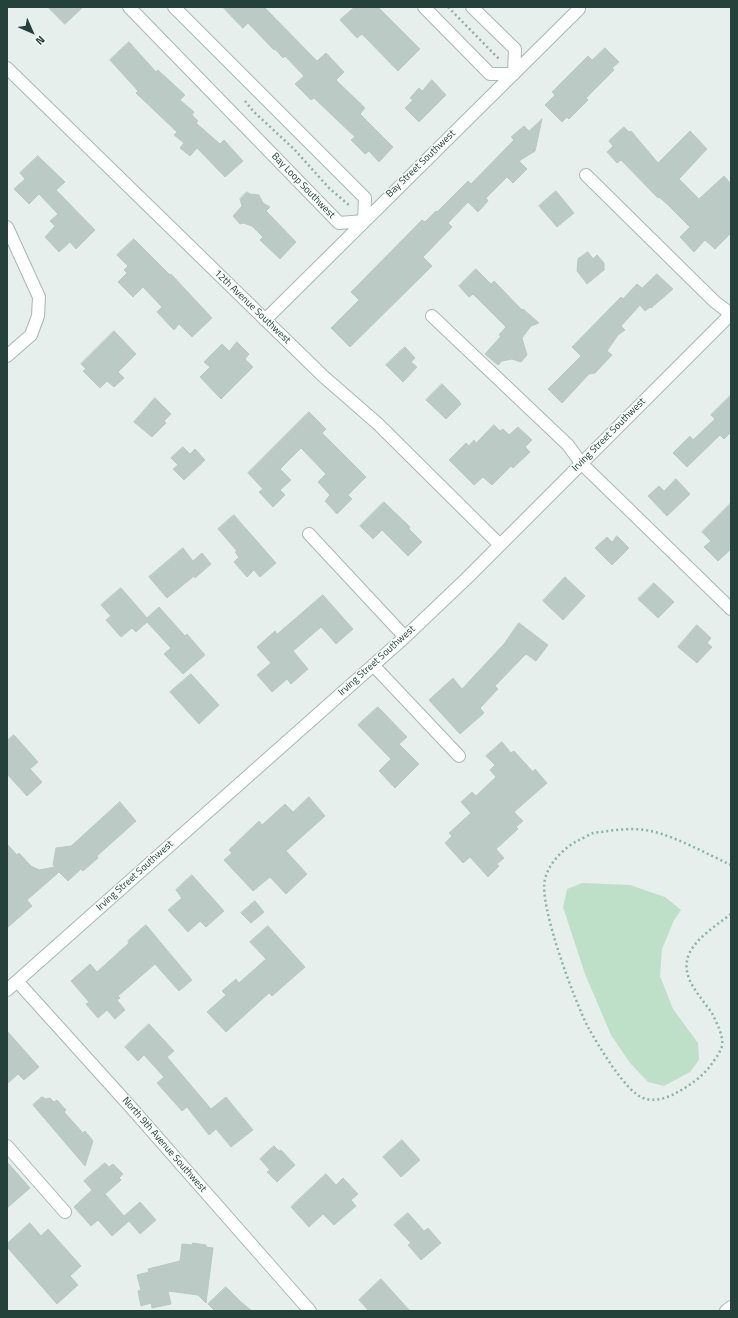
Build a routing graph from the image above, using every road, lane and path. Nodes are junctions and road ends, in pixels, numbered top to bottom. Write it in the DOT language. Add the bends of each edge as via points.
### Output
graph roads {
  1 [pos="129,7"];
  2 [pos="174,7"];
  3 [pos="424,7"];
  4 [pos="448,7"];
  5 [pos="472,7"];
  6 [pos="579,10"];
  7 [pos="502,62"];
  8 [pos="7,68"];
  9 [pos="514,74"];
  10 [pos="241,95"];
  11 [pos="586,175"];
  12 [pos="353,209"];
  13 [pos="364,221"];
  14 [pos="7,227"];
  15 [pos="731,314"];
  16 [pos="432,316"];
  17 [pos="265,320"];
  18 [pos="7,356"];
  19 [pos="581,463"];
  20 [pos="309,534"];
  21 [pos="499,544"];
  22 [pos="731,609"];
  23 [pos="405,637"];
  24 [pos="373,665"];
  25 [pos="459,756"];
  26 [pos="731,866"];
  27 [pos="731,914"];
  28 [pos="18,981"];
  29 [pos="7,990"];
  30 [pos="7,1146"];
  31 [pos="66,1212"];
  32 [pos="731,1307"];
  33 [pos="310,1311"];
  34 [pos="726,1311"];
  1 -- 13 [label="street, Bay Loop Southwest" via="339,223"];
  2 -- 13 [label="street" via="365,198"];
  3 -- 9 [label="street" via="490,74"];
  4 -- 7 [label="path"];
  5 -- 9 [label="street" via="515,50"];
  6 -- 9 [label="street, Bay Street Southwest"];
  8 -- 17 [label="street, 12th Avenue Southwest"];
  9 -- 13 [label="street, Bay Street Southwest"];
  10 -- 12 [label="path" via="253,111"];
  11 -- 15 [label="street" via="715,302"];
  13 -- 17 [label="street, Bay Street Southwest"];
  14 -- 18 [label="street" via="39,297 38,316 31,335"];
  15 -- 19 [label="street, Irving Street Southwest"];
  16 -- 19 [label="street" via="568,445"];
  17 -- 21 [label="street, 12th Avenue Southwest" via="378,424"];
  19 -- 21 [label="street, Irving Street Southwest"];
  19 -- 22 [label="street"];
  20 -- 23 [label="street"];
  21 -- 23 [label="street, Irving Street Southwest"];
  23 -- 24 [label="street, Irving Street Southwest"];
  24 -- 25 [label="street"];
  24 -- 28 [label="street, Irving Street Southwest"];
  26 -- 27 [label="path" via="650,831 623,829 593,833 570,845 553,861 544,879 552,932 588,1026 617,1074 643,1098 664,1099 687,1087 718,1056 722,1045 721,1035 713,1015 689,980 686,966 689,954 697,943"];
  28 -- 29 [label="street, Irving Street Southwest"];
  28 -- 33 [label="street, North 9th Avenue Southwest"];
  30 -- 31 [label="street"];
  32 -- 34 [label="street"];
}
